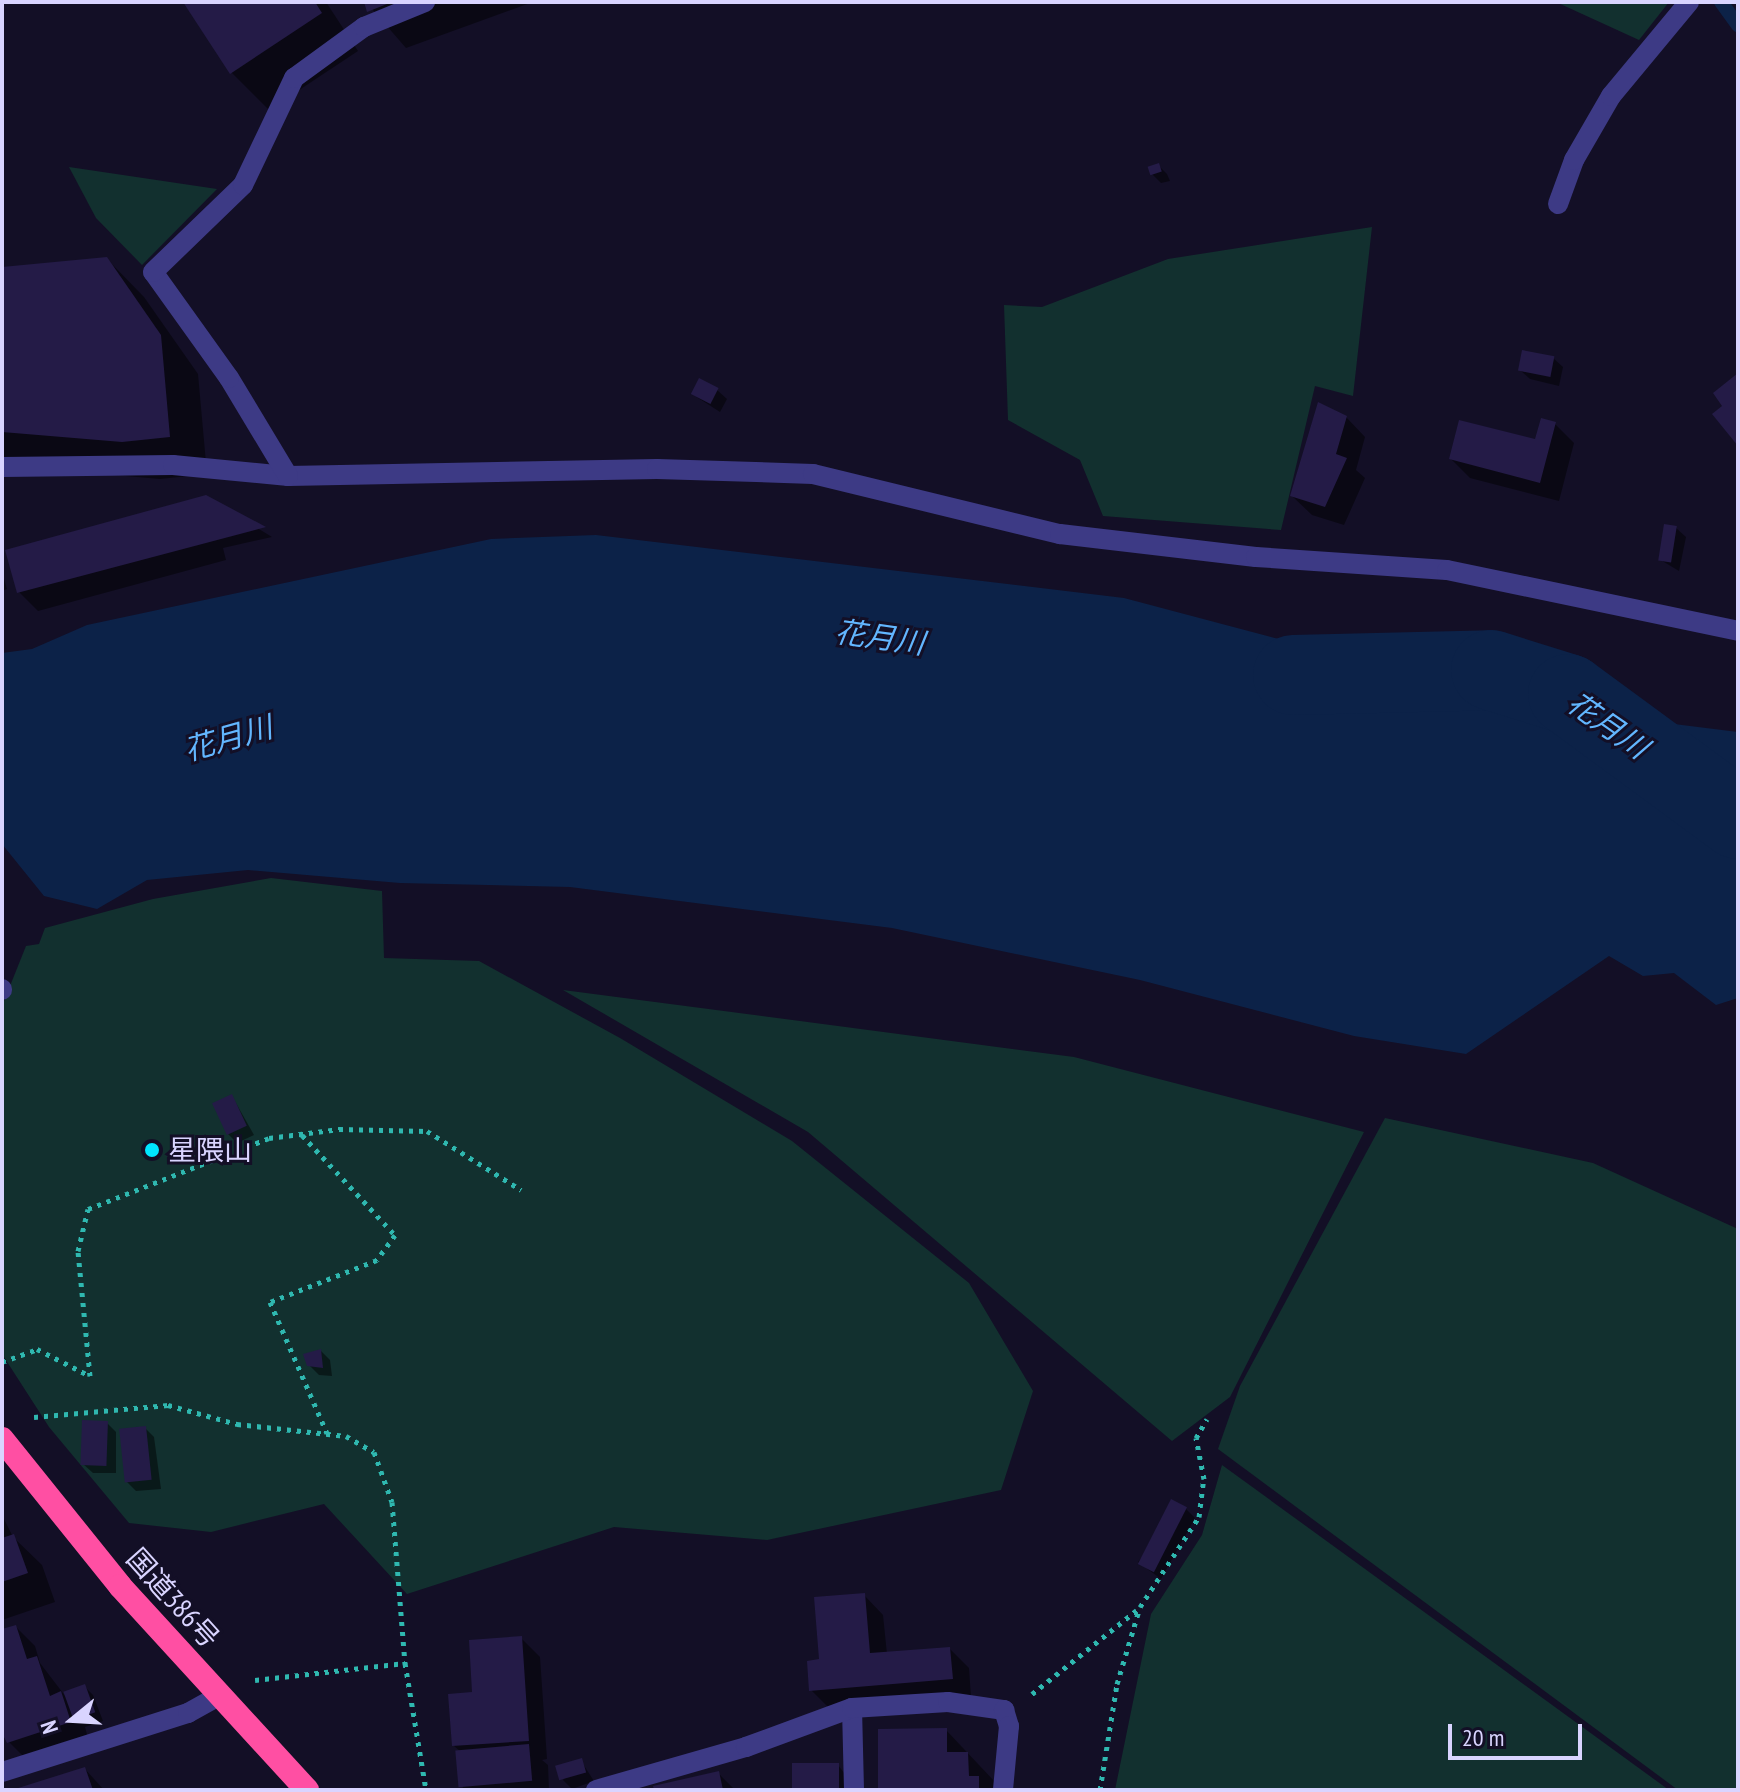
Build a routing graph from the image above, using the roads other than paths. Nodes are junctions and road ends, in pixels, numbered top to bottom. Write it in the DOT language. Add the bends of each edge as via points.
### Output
graph roads {
  1 [pos="425,2"];
  2 [pos="1689,2"];
  3 [pos="1558,204"];
  4 [pos="2,467"];
  5 [pos="288,476"];
  6 [pos="1738,631"];
  7 [pos="2,1439"];
  8 [pos="220,1695"];
  9 [pos="852,1708"];
  10 [pos="2,1772"];
  11 [pos="307,1790"];
  12 [pos="596,1790"];
  13 [pos="854,1790"];
  14 [pos="1003,1790"];
  1 -- 5 [label="street" via="364,27 294,78 243,185 153,272 229,378"];
  2 -- 3 [label="street" via="1611,96 1574,160"];
  4 -- 5 [label="street" via="173,465"];
  5 -- 6 [label="street" via="657,469 813,474 1060,534 1256,557 1447,570"];
  7 -- 8 [label="highway, 国道386号" via="120,1586"];
  8 -- 10 [label="street" via="188,1713"];
  8 -- 11 [label="highway, 国道386号"];
  9 -- 12 [label="street" via="746,1747"];
  9 -- 13 [label="street"];
  9 -- 14 [label="street" via="948,1702 1004,1710 1009,1726"];
}
